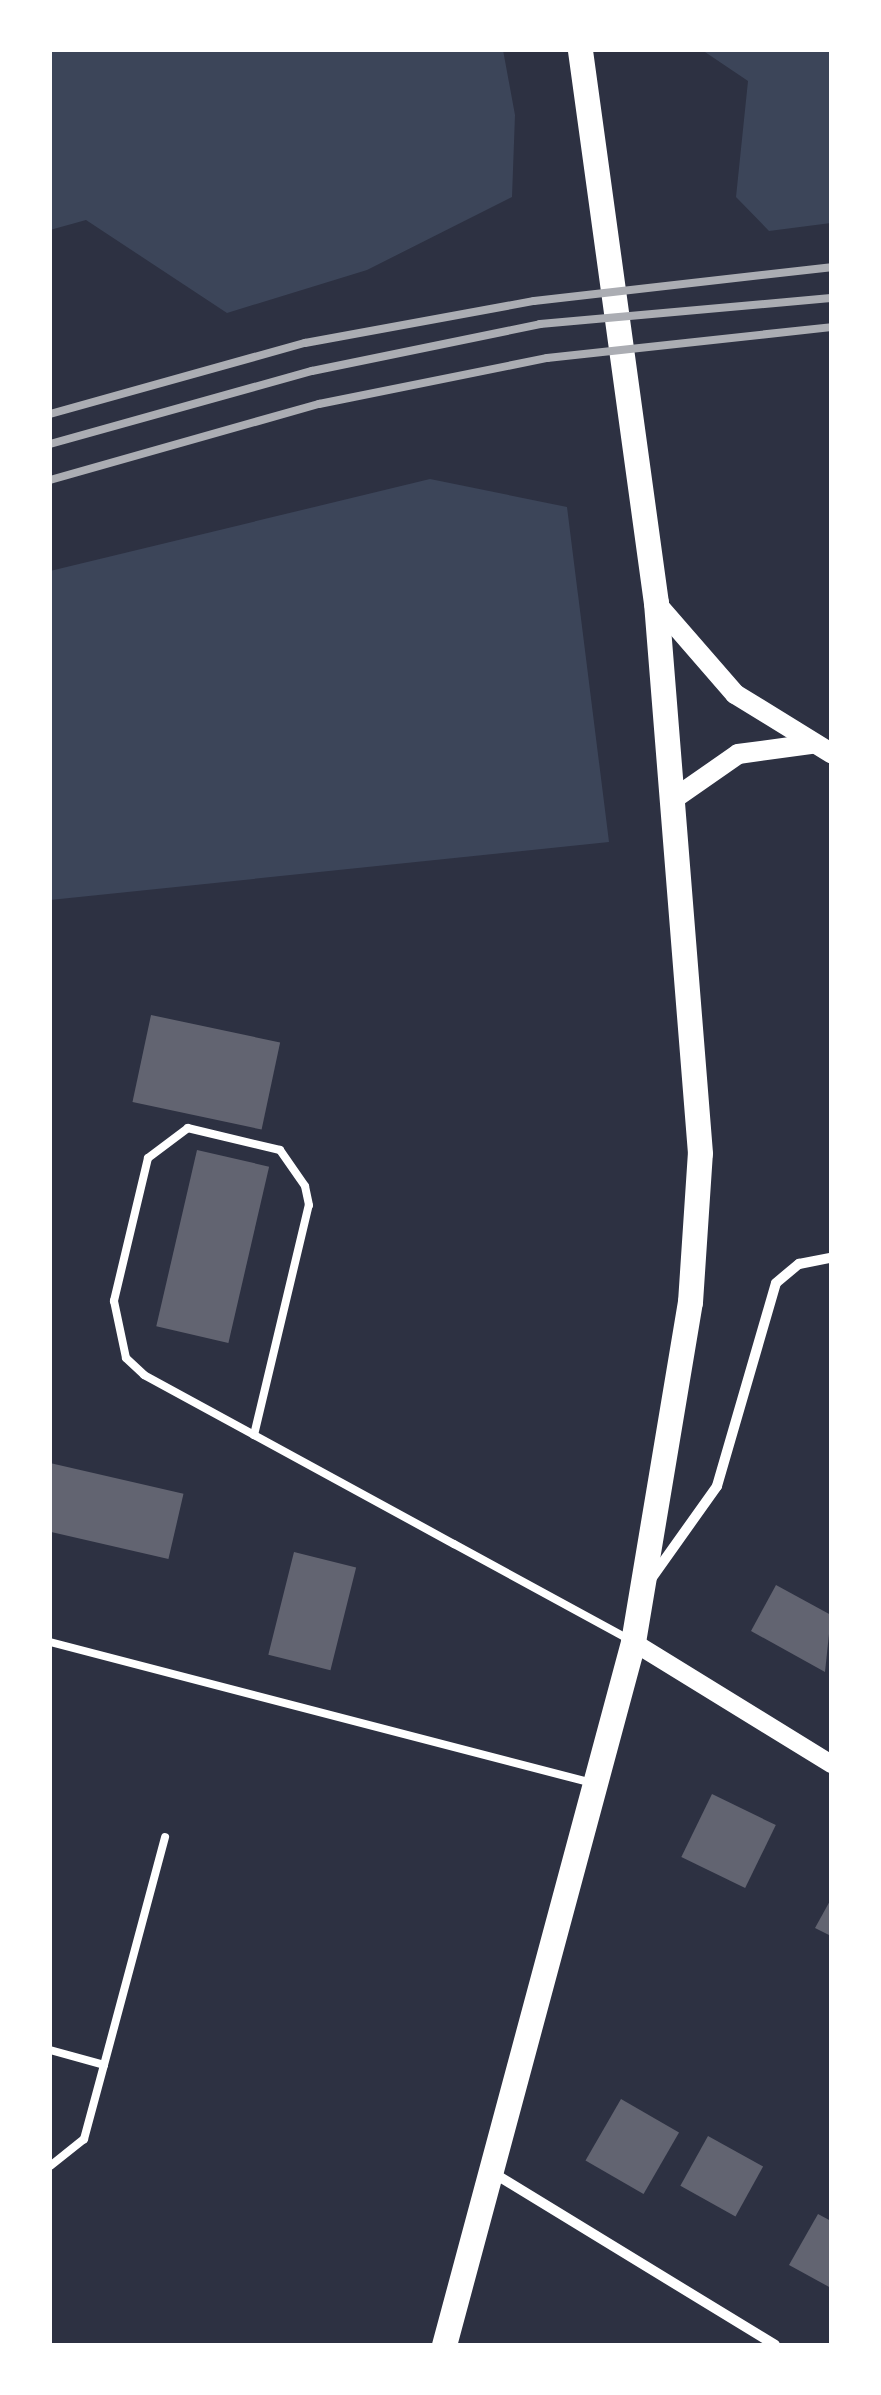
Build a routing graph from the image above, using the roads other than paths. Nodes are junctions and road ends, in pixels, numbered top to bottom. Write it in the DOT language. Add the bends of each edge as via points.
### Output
graph roads {
  1 [pos="580,50"];
  2 [pos="656,604"];
  3 [pos="823,749"];
  4 [pos="675,798"];
  5 [pos="831,1258"];
  6 [pos="254,1435"];
  7 [pos="642,1590"];
  8 [pos="50,1642"];
  9 [pos="633,1642"];
  10 [pos="831,1764"];
  11 [pos="596,1784"];
  12 [pos="165,1837"];
  13 [pos="50,2050"];
  14 [pos="104,2065"];
  15 [pos="50,2166"];
  16 [pos="495,2174"];
  17 [pos="444,2345"];
  18 [pos="775,2345"];
  1 -- 2 [label="main road"];
  2 -- 3 [label="main road" via="735,694"];
  2 -- 4 [label="main road"];
  3 -- 4 [label="main road" via="738,754"];
  4 -- 7 [label="main road" via="700,1153 690,1302"];
  5 -- 7 [label="street" via="799,1264 776,1284 717,1486"];
  6 -- 6 [label="lane" via="309,1205 306,1186 280,1150 188,1128 148,1158 112,1324 144,1375"];
  6 -- 9 [label="lane"];
  7 -- 9 [label="main road"];
  8 -- 11 [label="lane"];
  9 -- 10 [label="street"];
  9 -- 11 [label="main road"];
  11 -- 16 [label="main road"];
  12 -- 14 [label="lane"];
  13 -- 14 [label="lane"];
  14 -- 15 [label="lane" via="84,2138"];
  16 -- 17 [label="main road"];
  16 -- 18 [label="street"];
}
